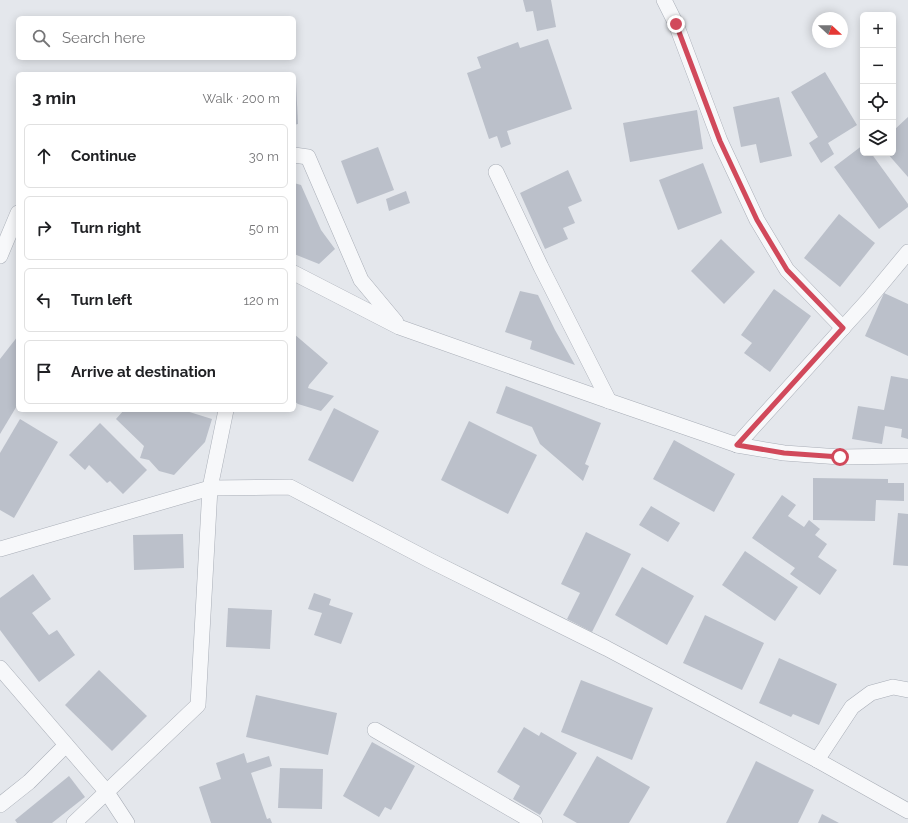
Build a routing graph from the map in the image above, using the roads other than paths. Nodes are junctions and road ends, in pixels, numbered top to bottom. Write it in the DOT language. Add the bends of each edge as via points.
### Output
graph roads {
  1 [pos="664,0"];
  2 [pos="296,155"];
  3 [pos="496,172"];
  4 [pos="16,218"];
  5 [pos="908,252"];
  6 [pos="0,256"];
  7 [pos="296,274"];
  8 [pos="399,327"];
  9 [pos="843,328"];
  10 [pos="609,402"];
  11 [pos="226,412"];
  12 [pos="737,445"];
  13 [pos="908,456"];
  14 [pos="210,488"];
  15 [pos="0,550"];
  16 [pos="0,668"];
  17 [pos="908,690"];
  18 [pos="375,730"];
  19 [pos="66,745"];
  20 [pos="817,760"];
  21 [pos="106,791"];
  22 [pos="0,805"];
  23 [pos="908,811"];
  24 [pos="74,823"];
  25 [pos="127,823"];
  26 [pos="535,823"];
  1 -- 9 [label="street" via="676,24 720,141 757,220 787,270"];
  2 -- 8 [label="street" via="308,157 361,280"];
  3 -- 10 [label="street"];
  4 -- 6 [label="street"];
  5 -- 9 [label="street"];
  7 -- 8 [label="street"];
  8 -- 10 [label="street"];
  9 -- 12 [label="street"];
  10 -- 12 [label="street"];
  11 -- 14 [label="street"];
  12 -- 13 [label="street" via="784,453 840,457"];
  14 -- 15 [label="street"];
  14 -- 20 [label="street" via="290,487 606,648"];
  14 -- 21 [label="street" via="198,705"];
  16 -- 19 [label="street"];
  17 -- 20 [label="street" via="893,687 871,693 852,707"];
  18 -- 26 [label="street"];
  19 -- 21 [label="street"];
  19 -- 22 [label="street"];
  20 -- 23 [label="street"];
  21 -- 24 [label="street"];
  21 -- 25 [label="street"];
}
